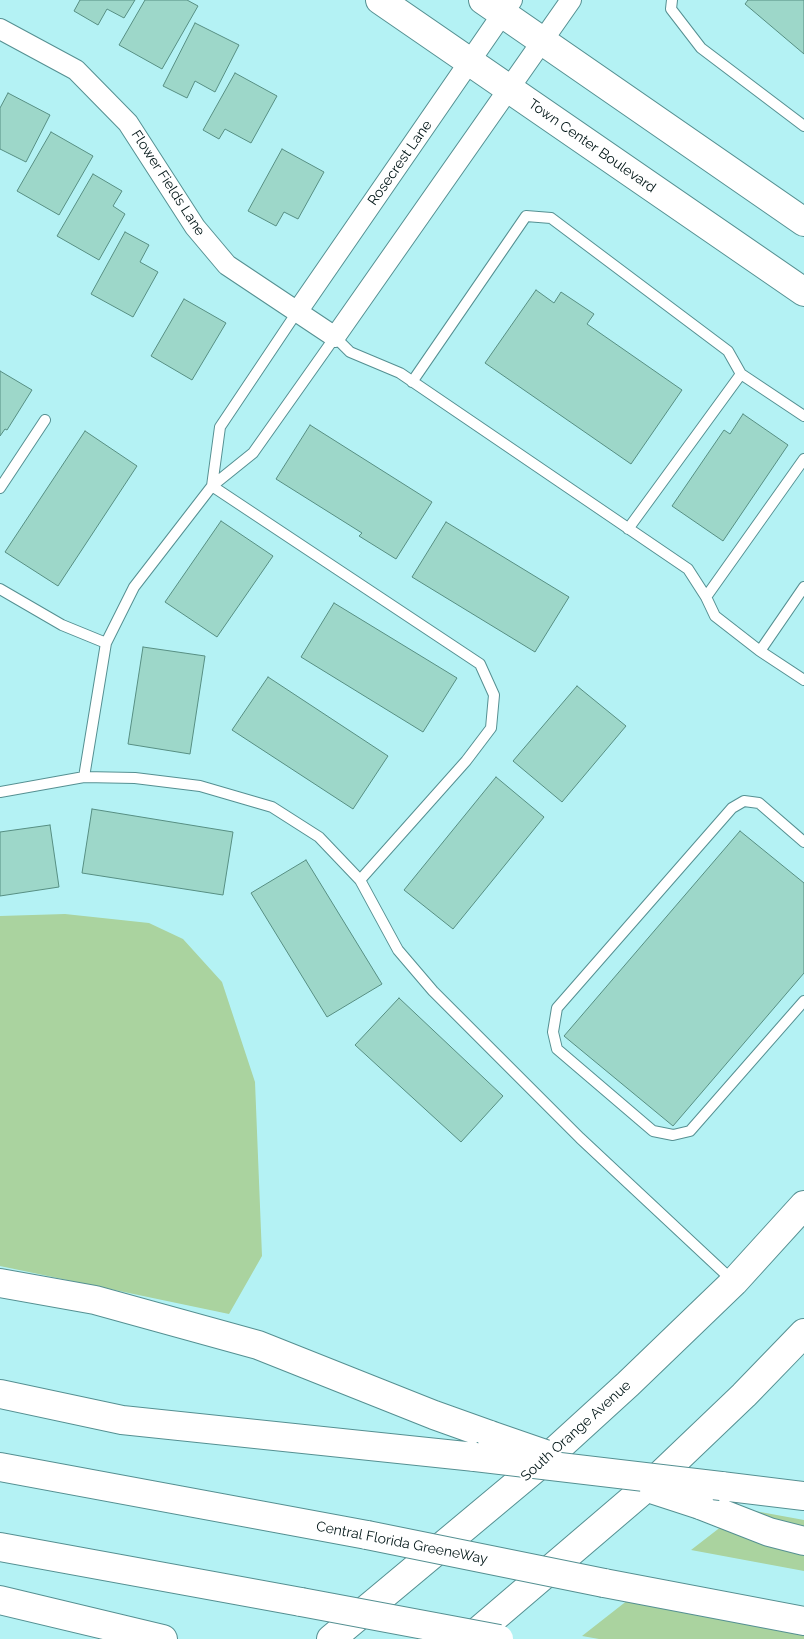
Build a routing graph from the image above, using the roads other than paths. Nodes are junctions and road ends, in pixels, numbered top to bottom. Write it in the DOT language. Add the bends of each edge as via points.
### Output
graph roads {
  1 [pos="380,0"];
  2 [pos="571,0"];
  3 [pos="672,0"];
  4 [pos="499,5"];
  5 [pos="0,29"];
  6 [pos="543,41"];
  7 [pos="470,62"];
  8 [pos="509,88"];
  9 [pos="804,126"];
  10 [pos="804,222"];
  11 [pos="804,292"];
  12 [pos="297,312"];
  13 [pos="335,337"];
  14 [pos="742,374"];
  15 [pos="412,382"];
  16 [pos="804,416"];
  17 [pos="45,420"];
  18 [pos="804,459"];
  19 [pos="212,486"];
  20 [pos="0,488"];
  21 [pos="628,529"];
  22 [pos="804,586"];
  23 [pos="0,589"];
  24 [pos="706,597"];
  25 [pos="106,643"];
  26 [pos="760,651"];
  27 [pos="804,680"];
  28 [pos="84,777"];
  29 [pos="0,792"];
  30 [pos="804,842"];
  31 [pos="360,880"];
  32 [pos="804,1001"];
  33 [pos="804,1205"];
  34 [pos="734,1282"];
  35 [pos="0,1283"];
  36 [pos="804,1333"];
  37 [pos="0,1394"];
  38 [pos="483,1446"];
  39 [pos="0,1467"];
  40 [pos="804,1496"];
  41 [pos="804,1541"];
  42 [pos="0,1547"];
  43 [pos="0,1600"];
  44 [pos="804,1621"];
  45 [pos="163,1639"];
  46 [pos="331,1639"];
  47 [pos="469,1639"];
  48 [pos="499,1639"];
  1 -- 7 [label="main road, Town Center Boulevard"];
  2 -- 6 [label="street"];
  3 -- 9 [label="lane" via="671,9 702,48"];
  4 -- 6 [label="main road"];
  4 -- 7 [label="street, Rosecrest Lane"];
  5 -- 12 [label="street, Flower Fields Lane" via="76,70 128,123 195,227 226,266"];
  6 -- 8 [label="street"];
  6 -- 10 [label="main road"];
  7 -- 8 [label="main road, Town Center Boulevard"];
  7 -- 12 [label="street, Rosecrest Lane"];
  8 -- 11 [label="main road, Town Center Boulevard"];
  8 -- 13 [label="street"];
  12 -- 13 [label="street, Flower Fields Lane"];
  12 -- 19 [label="lane" via="220,428"];
  13 -- 15 [label="lane" via="350,352 400,373"];
  13 -- 19 [label="lane" via="253,453"];
  14 -- 15 [label="lane" via="728,351 551,218 526,216"];
  14 -- 16 [label="lane"];
  14 -- 21 [label="lane"];
  15 -- 21 [label="lane"];
  17 -- 20 [label="lane"];
  18 -- 24 [label="lane"];
  19 -- 25 [label="lane" via="134,586"];
  19 -- 31 [label="lane" via="480,664 494,695 491,728 466,761"];
  21 -- 24 [label="lane" via="688,569"];
  22 -- 26 [label="lane"];
  23 -- 25 [label="lane" via="62,625"];
  24 -- 26 [label="lane" via="715,616"];
  25 -- 28 [label="lane"];
  26 -- 27 [label="lane"];
  28 -- 29 [label="lane"];
  28 -- 31 [label="lane" via="135,778 200,786 272,807 319,837"];
  30 -- 32 [label="lane" via="759,803 744,801 732,808 558,1008 553,1032 557,1049 653,1131 673,1135 690,1130"];
  31 -- 34 [label="lane" via="398,950 433,991 580,1138"];
  33 -- 34 [label="main road, South Orange Avenue"];
  34 -- 46 [label="main road, South Orange Avenue" via="537,1467"];
  35 -- 38 [label="main road" via="96,1300 258,1345"];
  36 -- 47 [label="main road" via="655,1480"];
  37 -- 38 [label="main road" via="122,1420"];
  38 -- 40 [label="main road, bridge" via="721,1486"];
  38 -- 41 [label="main road, bridge" via="700,1506 769,1532"];
  39 -- 44 [label="main road, Central Florida GreeneWay, bridge"];
  42 -- 48 [label="main road, bridge"];
  43 -- 45 [label="main road"];
}
